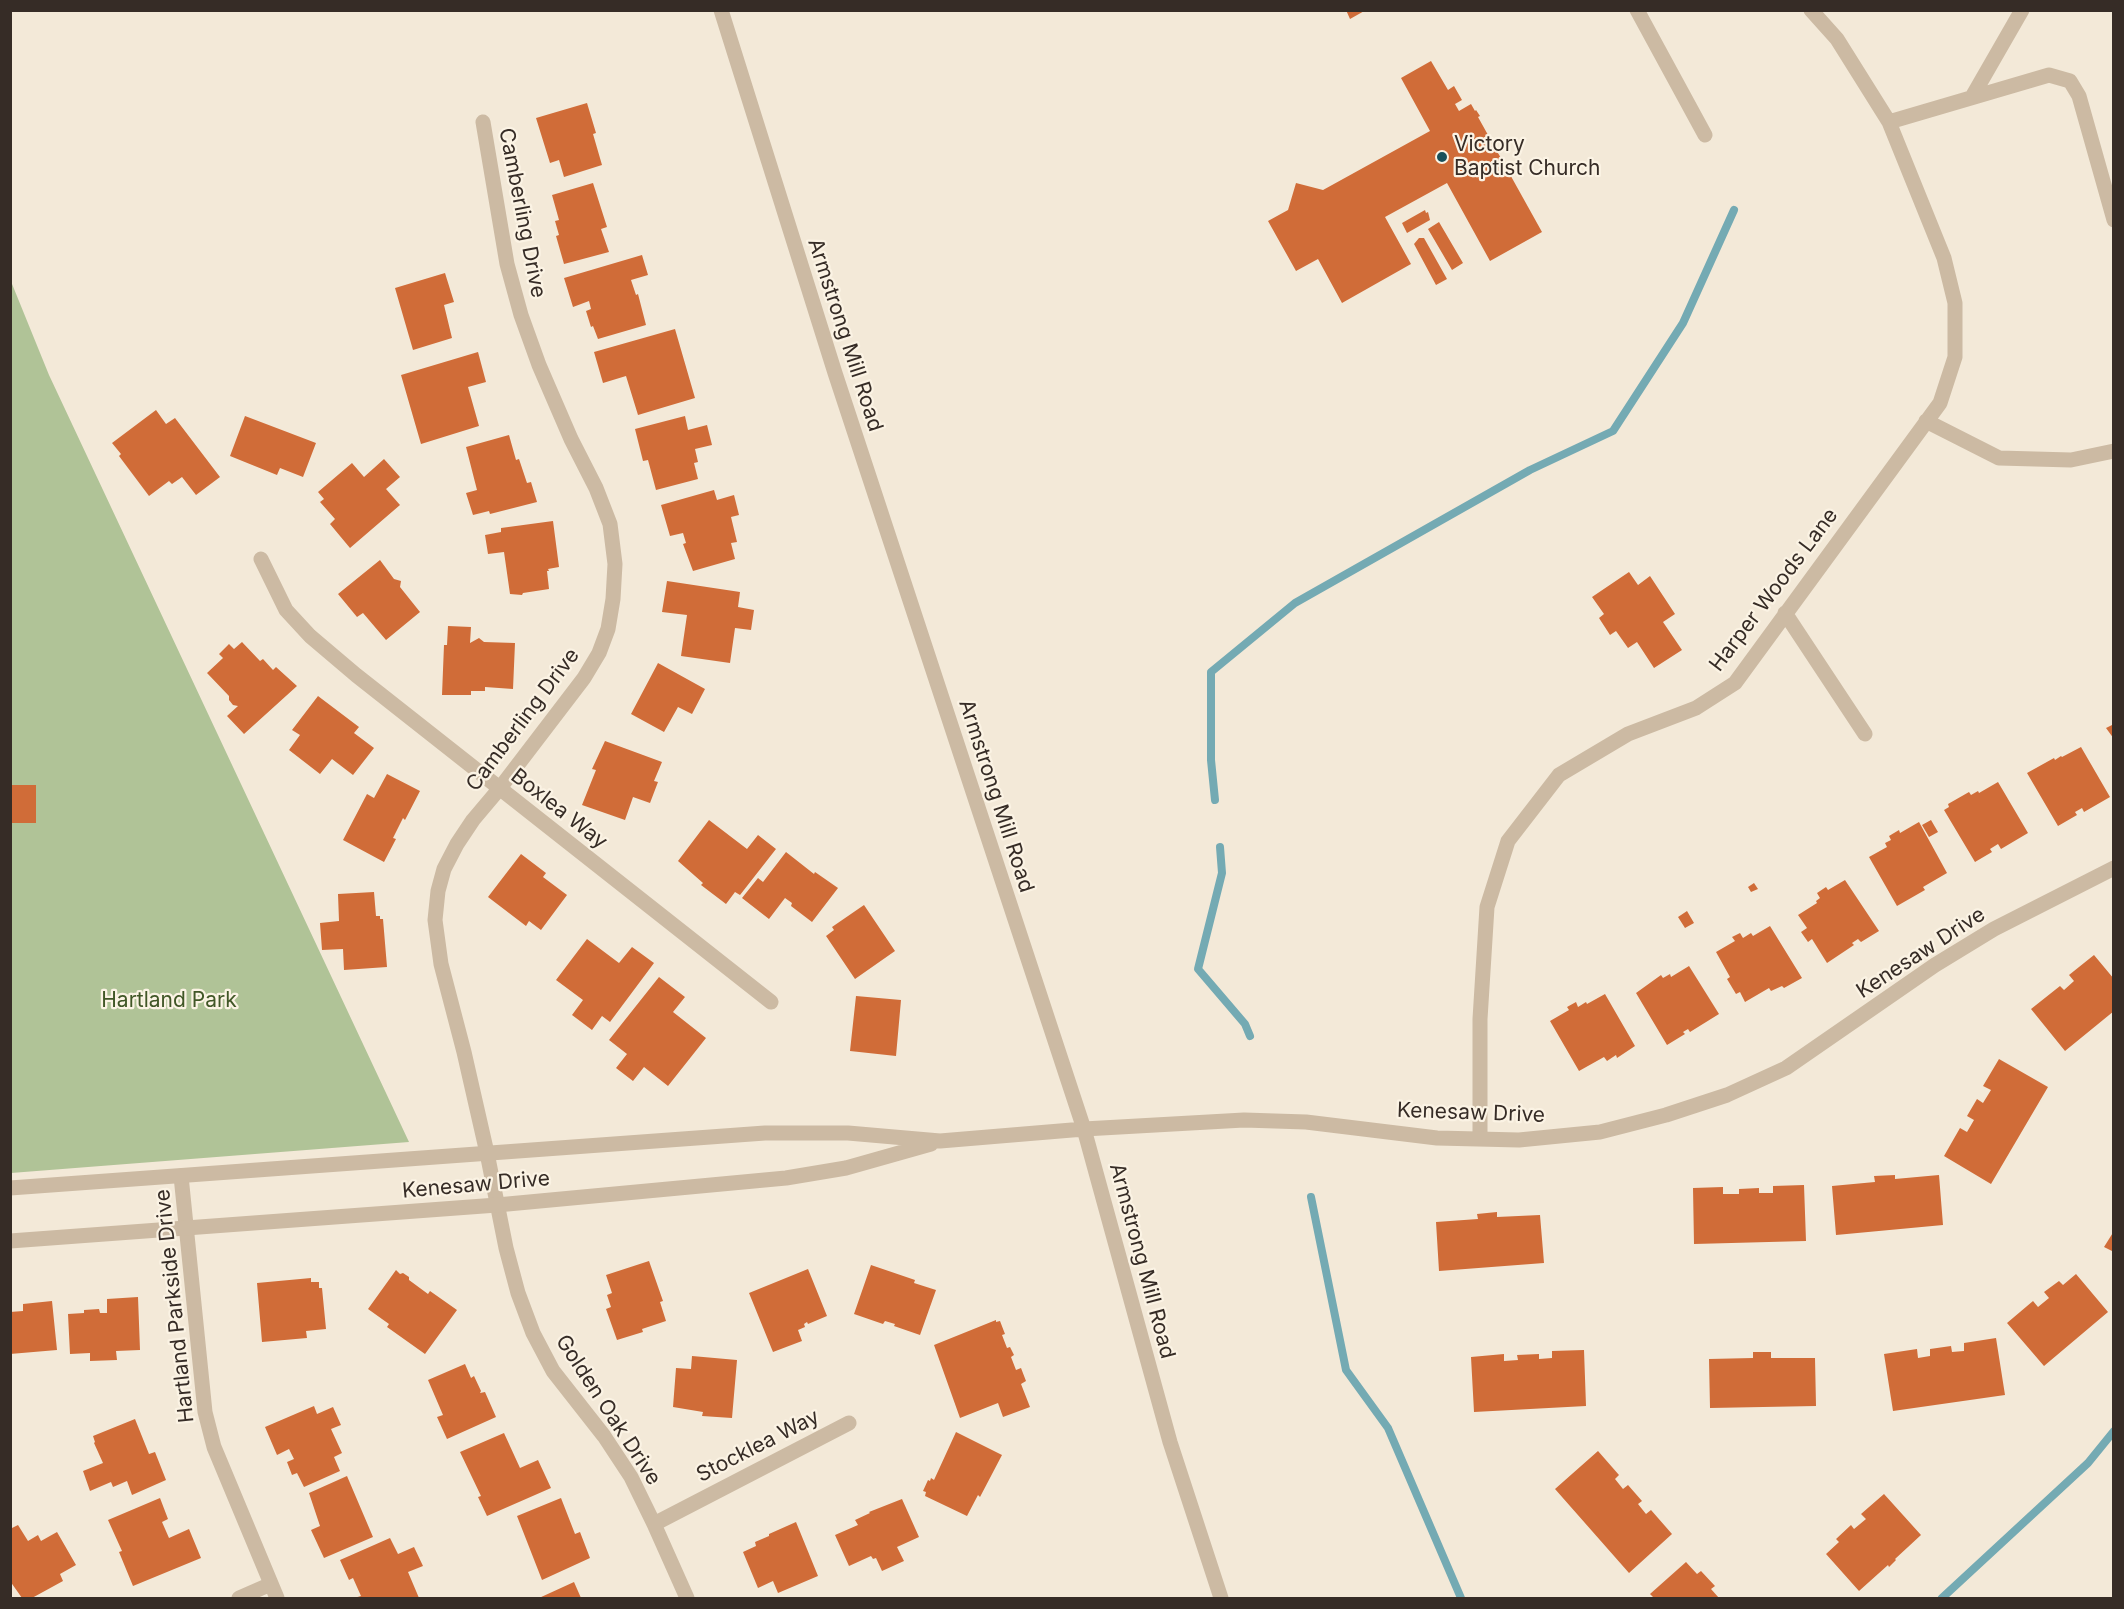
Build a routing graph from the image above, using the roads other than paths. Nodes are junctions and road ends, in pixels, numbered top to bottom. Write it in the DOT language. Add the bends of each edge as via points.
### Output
graph roads {
  1 [pos="720,10"];
  2 [pos="1637,10"];
  3 [pos="1811,10"];
  4 [pos="2022,10"];
  5 [pos="1972,97"];
  6 [pos="483,122"];
  7 [pos="1889,122"];
  8 [pos="1705,135"];
  9 [pos="2114,220"];
  10 [pos="1926,421"];
  11 [pos="2114,451"];
  12 [pos="261,559"];
  13 [pos="1785,614"];
  14 [pos="1865,734"];
  15 [pos="500,788"];
  16 [pos="2114,868"];
  17 [pos="771,1002"];
  18 [pos="1084,1129"];
  19 [pos="1480,1138"];
  20 [pos="940,1141"];
  21 [pos="488,1153"];
  22 [pos="181,1176"];
  23 [pos="10,1188"];
  24 [pos="497,1205"];
  25 [pos="185,1228"];
  26 [pos="10,1241"];
  27 [pos="849,1423"];
  28 [pos="654,1524"];
  29 [pos="271,1584"];
  30 [pos="239,1599"];
  31 [pos="277,1599"];
  32 [pos="687,1599"];
  33 [pos="1221,1599"];
  1 -- 18 [label="street, Armstrong Mill Road"];
  2 -- 8 [label="street"];
  3 -- 7 [label="street, Harper Woods Lane" via="1837,39"];
  4 -- 5 [label="street"];
  5 -- 7 [label="street"];
  5 -- 9 [label="street" via="2049,75 2070,81 2079,96"];
  6 -- 15 [label="street, Camberling Drive" via="507,264 521,315 539,365 610,524 615,564 608,629 599,652 584,678"];
  7 -- 10 [label="street, Harper Woods Lane" via="1944,258 1955,303 1955,357 1940,403"];
  10 -- 11 [label="street" via="1999,458 2071,460"];
  10 -- 13 [label="street, Harper Woods Lane"];
  12 -- 15 [label="street, Boxlea Way" via="286,610 310,636"];
  13 -- 14 [label="street"];
  13 -- 19 [label="street, Harper Woods Lane" via="1735,682 1696,708 1628,734 1559,775 1508,841 1487,907 1480,1019"];
  15 -- 17 [label="street, Boxlea Way"];
  15 -- 21 [label="street, Camberling Drive" via="473,820 444,869 435,920 441,964"];
  16 -- 19 [label="street, Kenesaw Drive" via="1994,929 1785,1068 1727,1095 1600,1132 1519,1140"];
  18 -- 19 [label="street, Kenesaw Drive" via="1244,1120 1306,1122 1437,1138"];
  18 -- 20 [label="street, Kenesaw Drive"];
  18 -- 33 [label="street, Armstrong Mill Road" via="1170,1442"];
  20 -- 21 [label="street, Kenesaw Drive" via="848,1133 765,1133"];
  20 -- 24 [label="street, Kenesaw Drive" via="846,1168 786,1178"];
  21 -- 22 [label="street, Kenesaw Drive"];
  21 -- 24 [label="street, Camberling Drive"];
  22 -- 23 [label="street, Kenesaw Drive"];
  22 -- 25 [label="street, Hartland Parkside Drive"];
  24 -- 25 [label="street, Kenesaw Drive"];
  24 -- 28 [label="street, Golden Oak Drive" via="518,1293 533,1334 553,1371 631,1477"];
  25 -- 26 [label="street, Kenesaw Drive"];
  25 -- 29 [label="street, Hartland Parkside Drive" via="205,1412 214,1448"];
  27 -- 28 [label="street, Stocklea Way"];
  28 -- 32 [label="street, Golden Oak Drive"];
  29 -- 30 [label="street"];
  29 -- 31 [label="street, Hartland Parkside Drive"];
}
